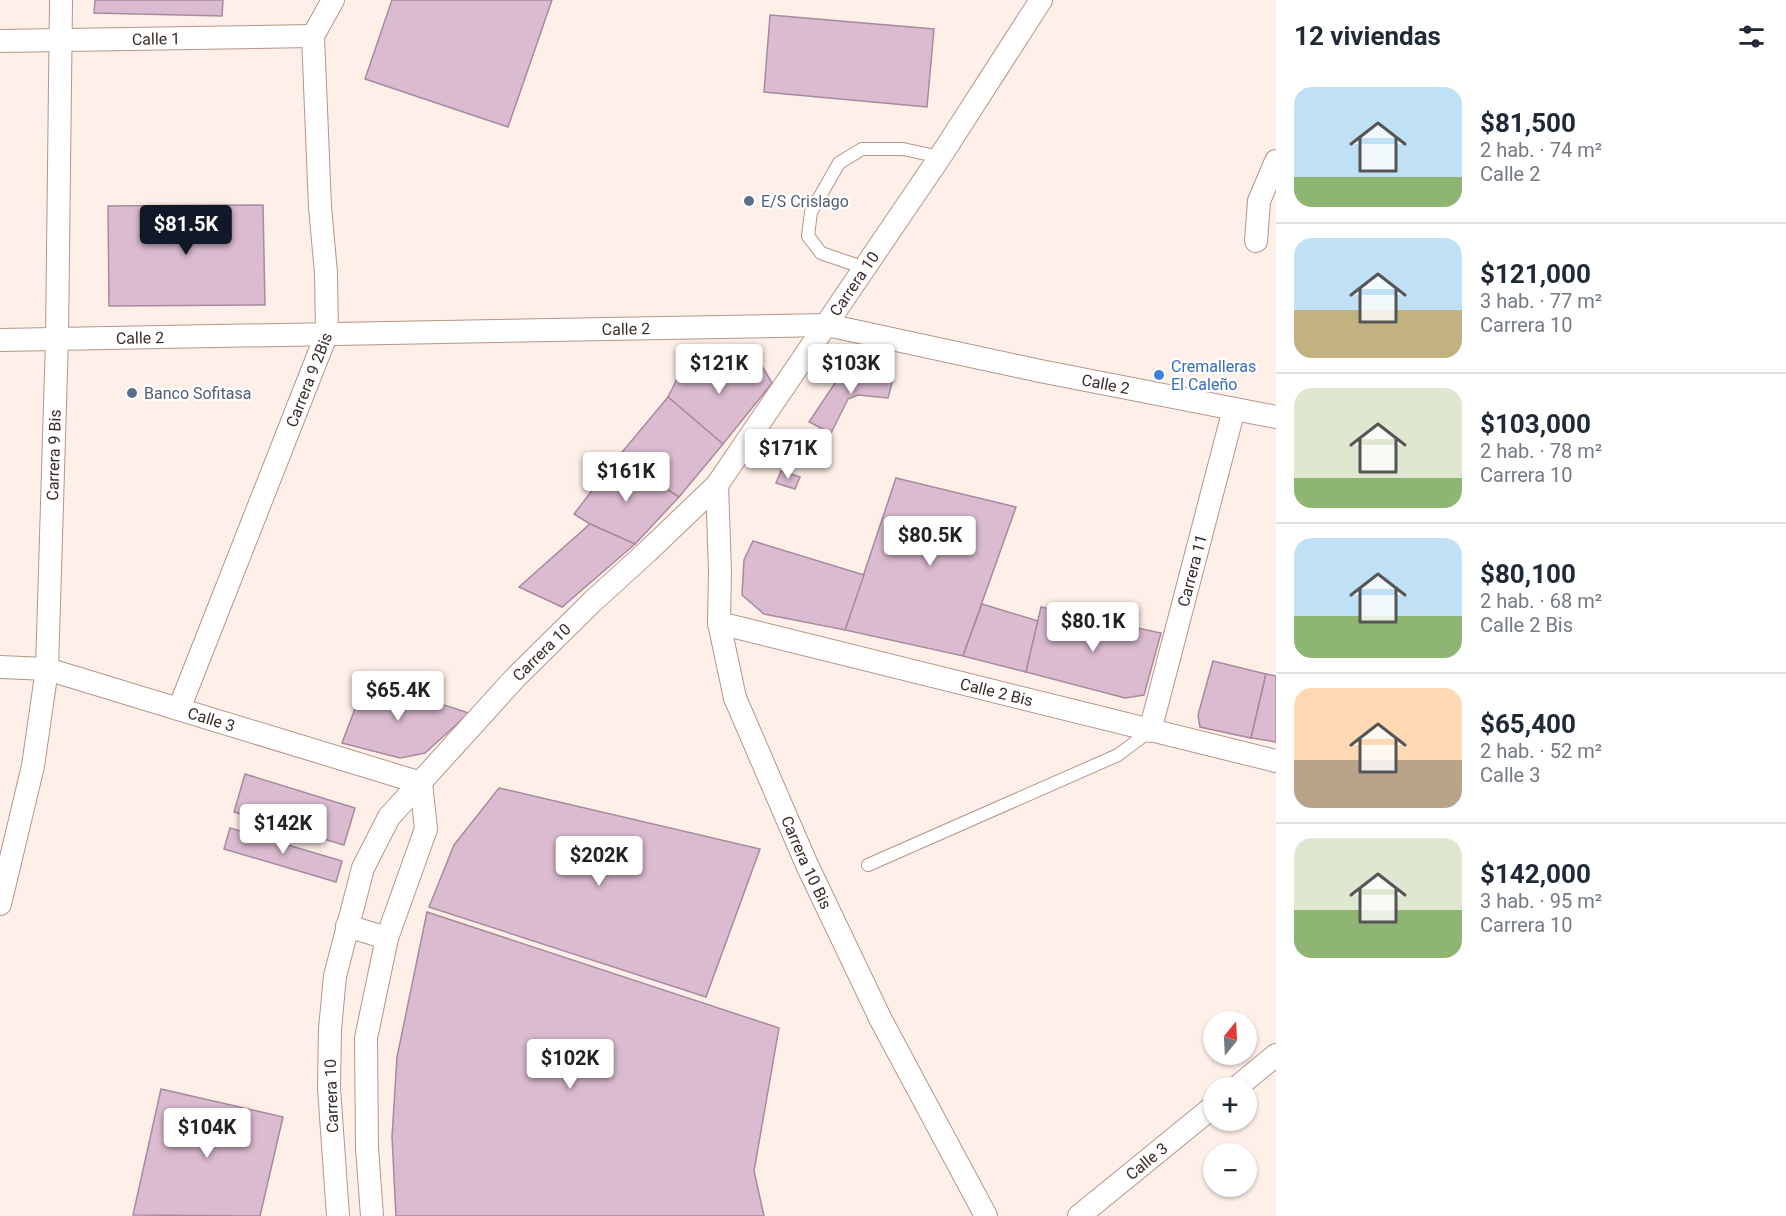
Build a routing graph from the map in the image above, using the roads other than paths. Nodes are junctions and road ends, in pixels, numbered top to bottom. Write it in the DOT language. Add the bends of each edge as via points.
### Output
graph roads {
  1 [pos="61,0"];
  2 [pos="333,0"];
  3 [pos="1041,0"];
  4 [pos="313,36"];
  5 [pos="0,41"];
  6 [pos="60,42"];
  7 [pos="940,157"];
  8 [pos="1276,161"];
  9 [pos="1256,241"];
  10 [pos="865,268"];
  11 [pos="827,325"];
  12 [pos="327,333"];
  13 [pos="57,339"];
  14 [pos="0,340"];
  15 [pos="1234,409"];
  16 [pos="1276,417"];
  17 [pos="717,485"];
  18 [pos="719,623"];
  19 [pos="0,667"];
  20 [pos="46,669"];
  21 [pos="179,709"];
  22 [pos="1150,731"];
  23 [pos="1276,761"];
  24 [pos="421,783"];
  25 [pos="868,865"];
  26 [pos="0,904"];
  27 [pos="348,926"];
  28 [pos="387,938"];
  29 [pos="1276,1054"];
  30 [pos="1249,1077"];
  31 [pos="1203,1115"];
  32 [pos="333,1146"];
  33 [pos="367,1148"];
  34 [pos="338,1216"];
  35 [pos="372,1216"];
  36 [pos="986,1216"];
  37 [pos="1079,1216"];
  1 -- 6 [label="street, Carrera 9 Bis"];
  2 -- 4 [label="street"];
  3 -- 7 [label="street, Carrera 10"];
  4 -- 6 [label="street, Calle 1"];
  4 -- 12 [label="street, Carrera 9 2Bis"];
  5 -- 6 [label="street, Calle 1"];
  6 -- 13 [label="street, Carrera 9 Bis"];
  7 -- 10 [label="street, Carrera 10"];
  7 -- 10 [label="lane" via="903,149 862,149 839,163 811,212 808,236 821,253"];
  8 -- 9 [label="street" via="1259,201"];
  10 -- 11 [label="street, Carrera 10"];
  11 -- 12 [label="street, Calle 2"];
  11 -- 15 [label="street, Calle 2"];
  11 -- 17 [label="street, Carrera 10"];
  12 -- 13 [label="street, Calle 2"];
  12 -- 21 [label="street, Carrera 9 2Bis"];
  13 -- 14 [label="street, Calle 2"];
  13 -- 20 [label="street, Carrera 9 Bis"];
  15 -- 16 [label="street, Calle 2"];
  15 -- 22 [label="street, Carrera 11"];
  17 -- 18 [label="street, Carrera 10 Bis"];
  17 -- 24 [label="street, Carrera 10" via="515,678"];
  18 -- 22 [label="street, Calle 2 Bis"];
  18 -- 36 [label="street, Carrera 10 Bis" via="735,698 807,865 881,1020"];
  19 -- 20 [label="street, Calle 3"];
  20 -- 21 [label="street, Calle 3"];
  20 -- 26 [label="street, Carrera 9 Bis" via="33,766"];
  21 -- 24 [label="street, Calle 3"];
  22 -- 23 [label="street, Calle 2 Bis"];
  22 -- 25 [label="lane" via="1118,755"];
  24 -- 27 [label="street, Carrera 10" via="389,817 363,868"];
  24 -- 28 [label="street" via="426,829"];
  27 -- 28 [label="street"];
  27 -- 32 [label="street, Carrera 10" via="335,976 330,1029"];
  28 -- 33 [label="street" via="366,1038"];
  29 -- 30 [label="street"];
  31 -- 37 [label="street, Calle 3"];
  32 -- 33 [label="street"];
  32 -- 34 [label="street, Carrera 10"];
  33 -- 35 [label="street"];
}
